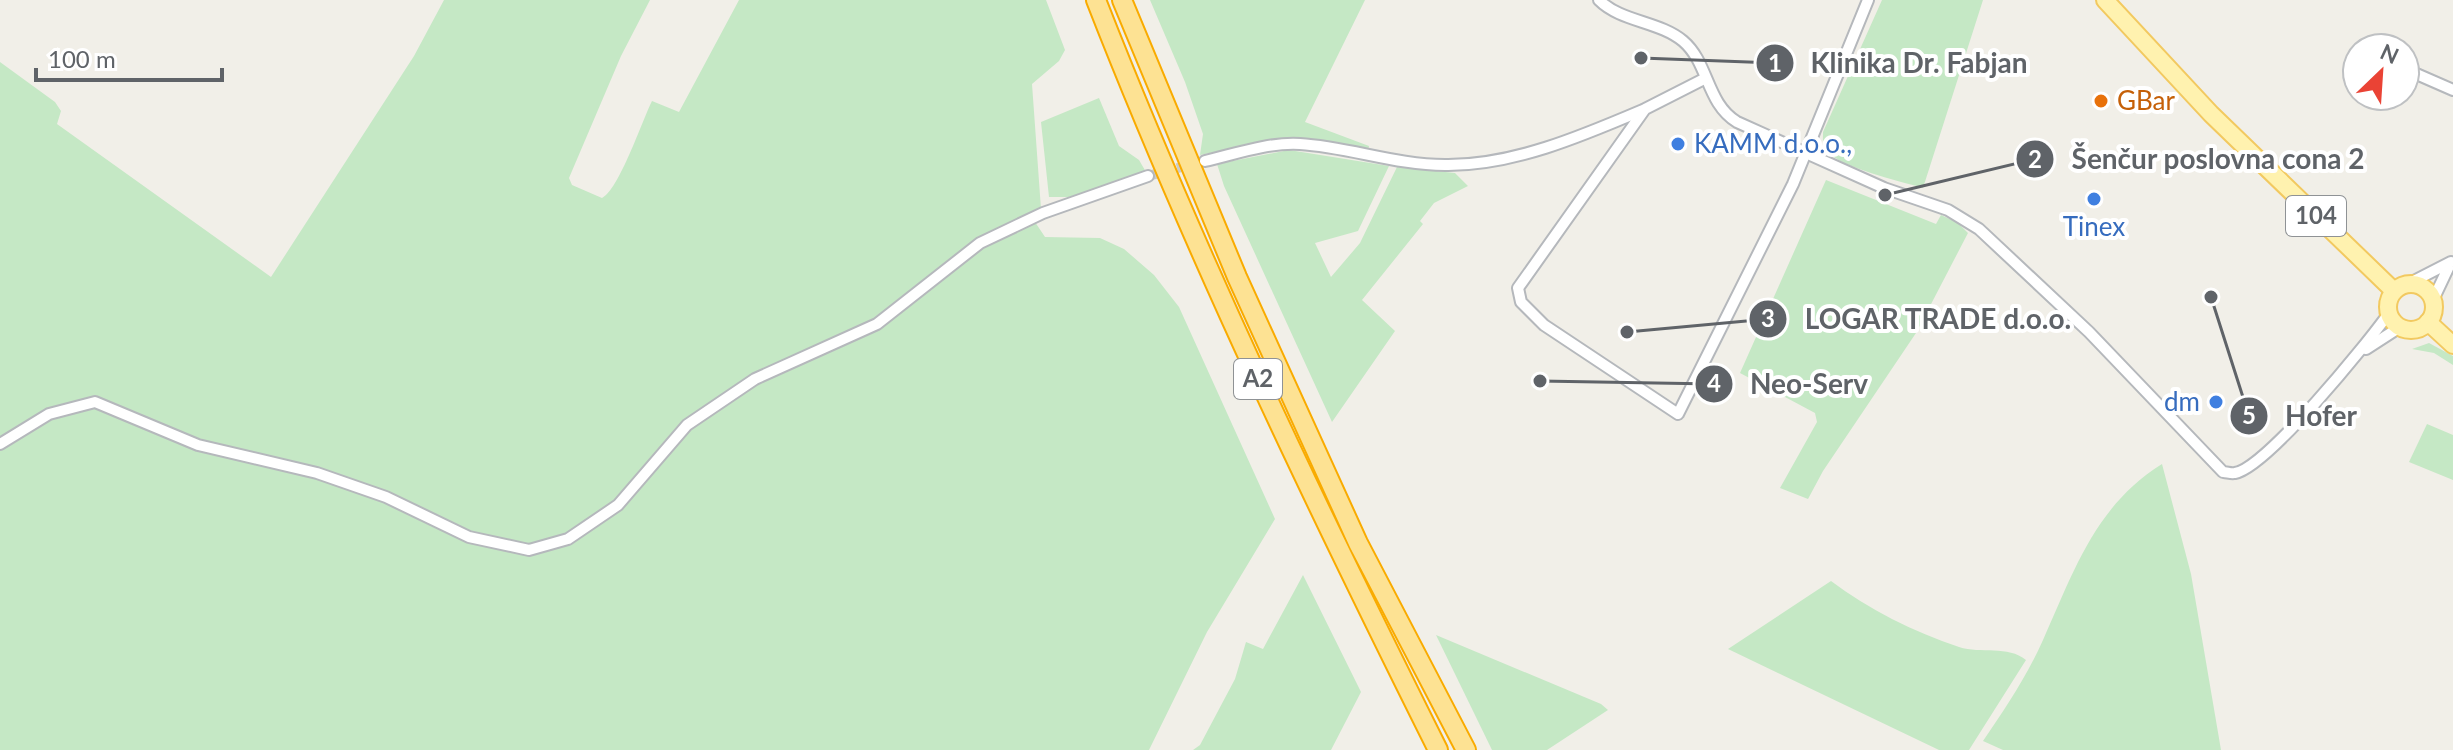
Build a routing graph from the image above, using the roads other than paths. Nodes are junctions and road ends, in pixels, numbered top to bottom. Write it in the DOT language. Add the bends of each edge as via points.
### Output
graph roads {
  1 [pos="1096,0"];
  2 [pos="1122,0"];
  3 [pos="1599,0"];
  4 [pos="1868,0"];
  5 [pos="2105,0"];
  6 [pos="2421,76"];
  7 [pos="1704,79"];
  8 [pos="2453,90"];
  9 [pos="1645,109"];
  10 [pos="1804,154"];
  11 [pos="1205,161"];
  12 [pos="1148,176"];
  13 [pos="2452,261"];
  14 [pos="2410,283"];
  15 [pos="2394,291"];
  16 [pos="2433,300"];
  17 [pos="2389,313"];
  18 [pos="2428,322"];
  19 [pos="2400,327"];
  20 [pos="2453,345"];
  21 [pos="2361,353"];
  22 [pos="0,444"];
  23 [pos="1438,750"];
  24 [pos="1466,750"];
  1 -- 23 [label="highway, A2" via="1219,293"];
  2 -- 24 [label="highway, A2" via="1237,277 1358,543"];
  3 -- 7 [label="street" via="1681,39"];
  4 -- 10 [label="street"];
  5 -- 15 [label="main road, 104" via="2211,114"];
  6 -- 8 [label="street"];
  7 -- 9 [label="street"];
  7 -- 10 [label="street" via="1726,116"];
  9 -- 10 [label="street" via="1518,288 1521,302 1544,325 1678,414 1761,253"];
  9 -- 11 [label="street" via="1541,148 1474,162 1393,161 1299,144"];
  10 -- 21 [label="street" via="1948,210 1979,229 2089,332 2223,472 2235,473 2257,460"];
  12 -- 22 [label="street" via="1043,213 980,243 877,324 755,379 687,425 618,505 568,539 529,550 469,537 386,497 317,473 198,445 95,402 49,414"];
  13 -- 14 [label="street"];
  13 -- 16 [label="street"];
  14 -- 15 [label="main road"];
  14 -- 16 [label="main road" via="2422,286"];
  15 -- 17 [label="main road"];
  16 -- 18 [label="main road"];
  17 -- 19 [label="main road"];
  17 -- 21 [label="street"];
  18 -- 19 [label="main road" via="2412,330"];
  18 -- 20 [label="main road"];
  19 -- 21 [label="street"];
}
